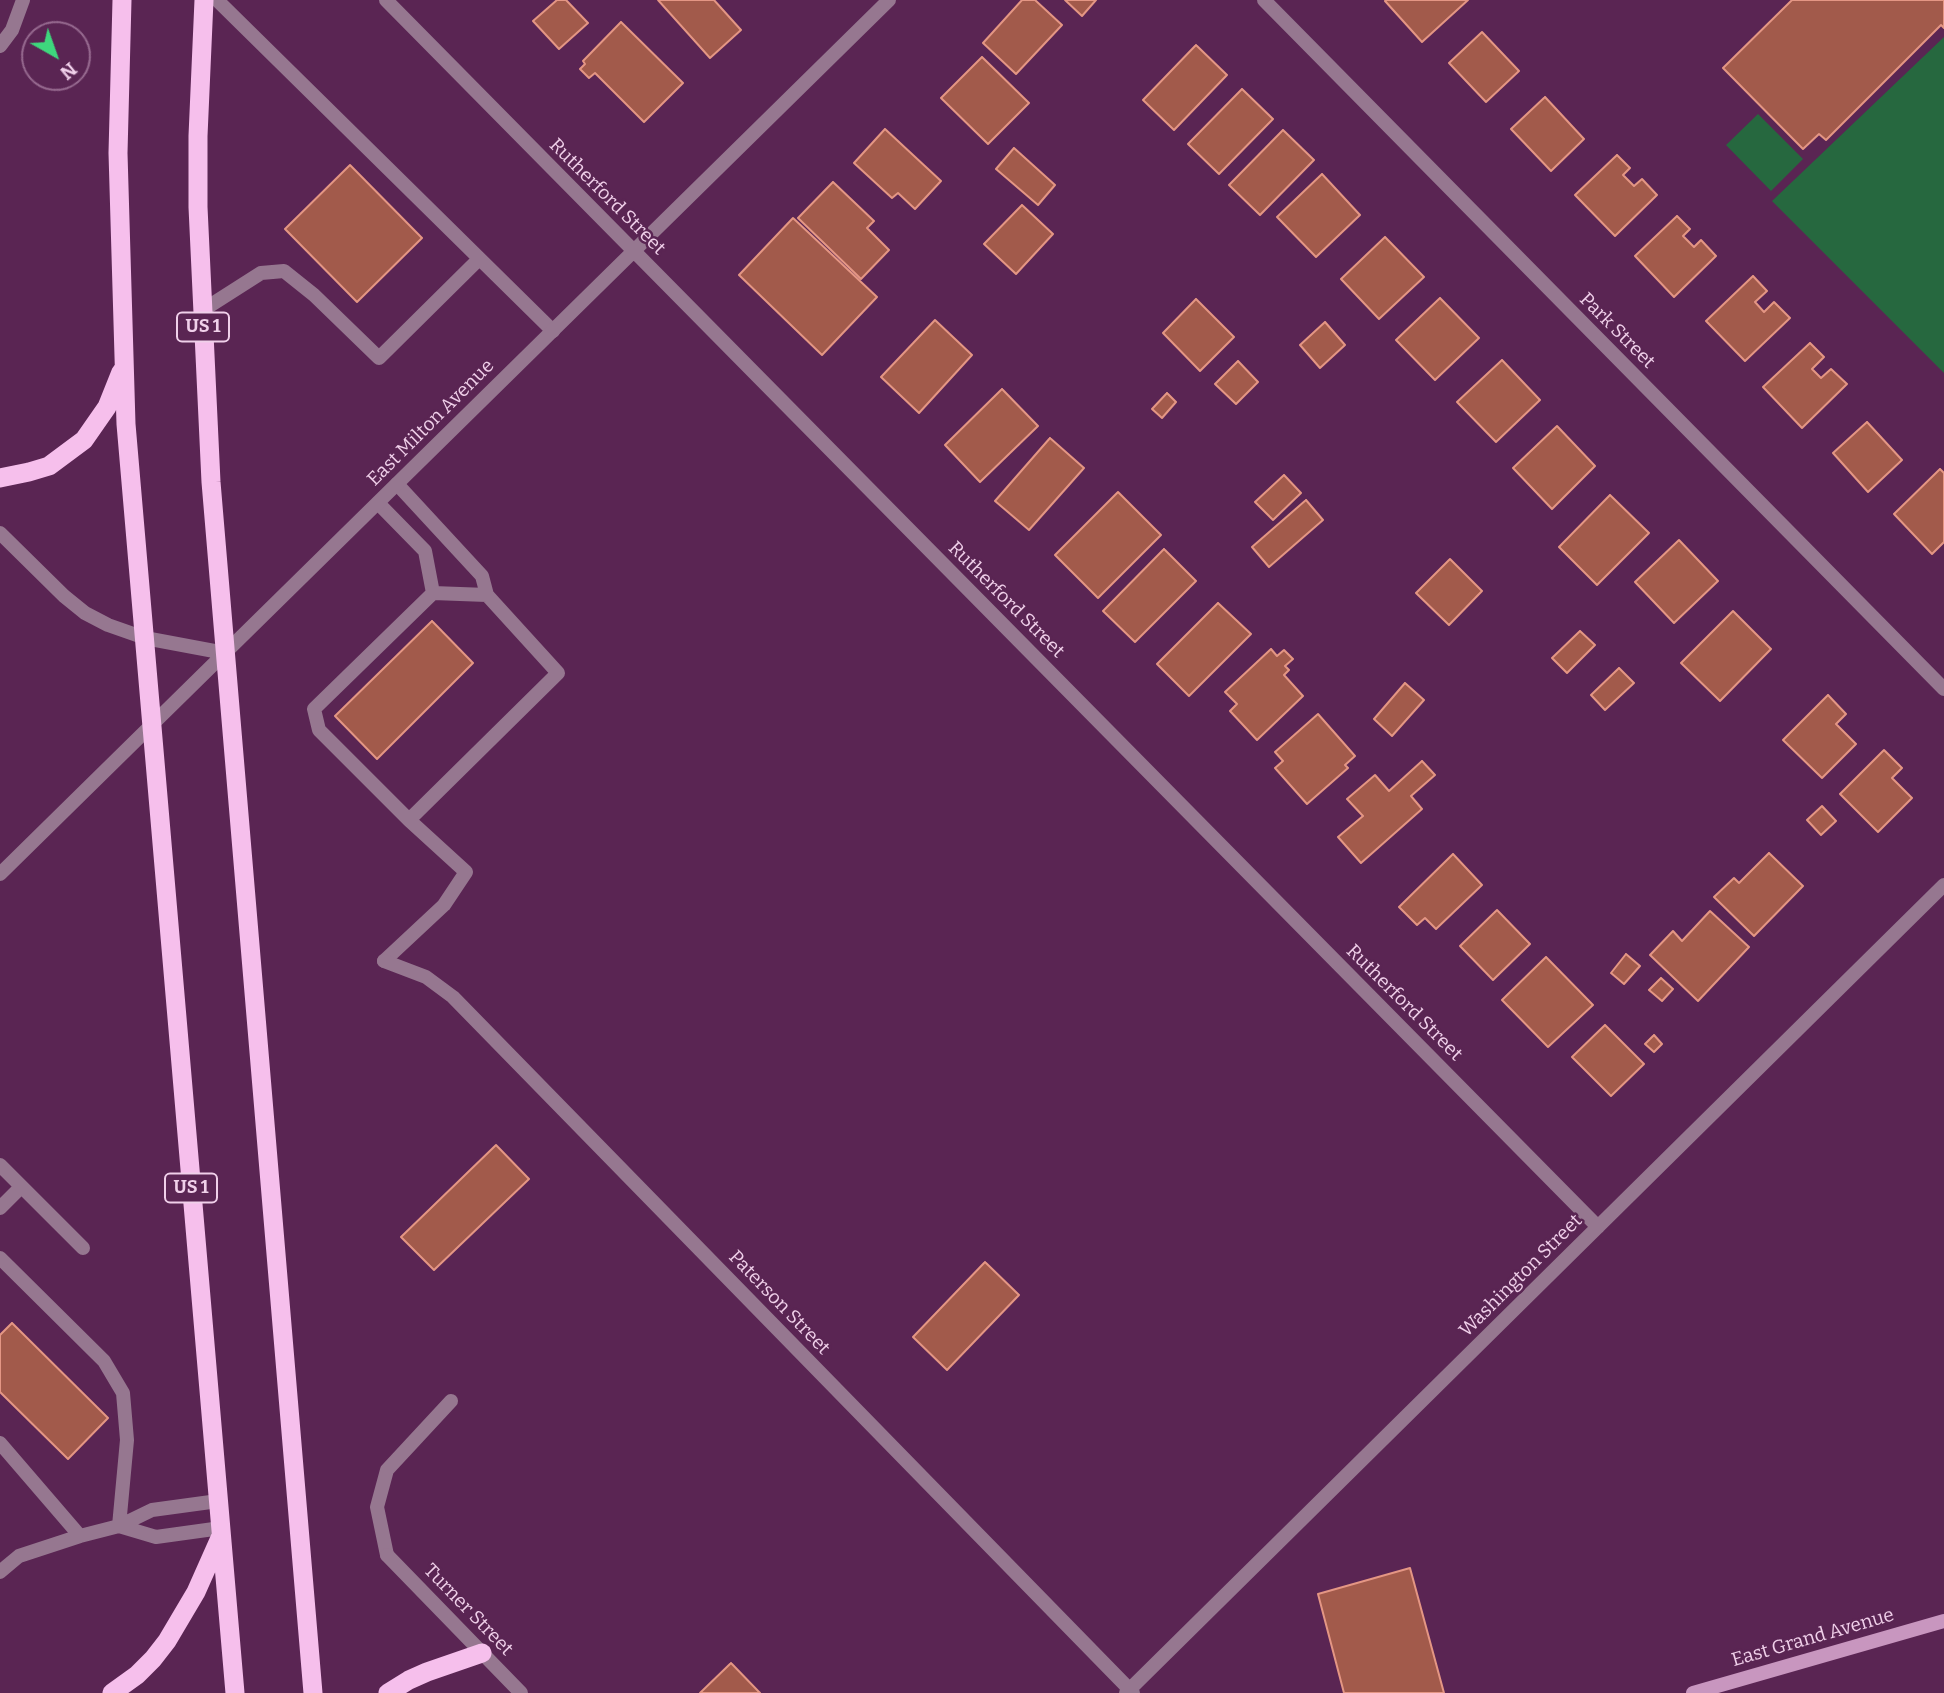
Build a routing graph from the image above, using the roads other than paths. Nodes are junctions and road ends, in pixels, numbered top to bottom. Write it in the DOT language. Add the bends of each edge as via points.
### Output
graph roads {
  1 [pos="23,0"];
  2 [pos="122,0"];
  3 [pos="204,0"];
  4 [pos="217,0"];
  5 [pos="386,0"];
  6 [pos="889,0"];
  7 [pos="1264,0"];
  8 [pos="0,46"];
  9 [pos="634,251"];
  10 [pos="479,259"];
  11 [pos="202,310"];
  12 [pos="553,331"];
  13 [pos="124,361"];
  14 [pos="0,478"];
  15 [pos="397,484"];
  16 [pos="378,503"];
  17 [pos="0,533"];
  18 [pos="433,593"];
  19 [pos="487,595"];
  20 [pos="145,638"];
  21 [pos="225,653"];
  22 [pos="1944,689"];
  23 [pos="152,725"];
  24 [pos="410,820"];
  25 [pos="0,874"];
  26 [pos="1944,886"];
  27 [pos="0,1165"];
  28 [pos="21,1187"];
  29 [pos="0,1208"];
  30 [pos="1598,1227"];
  31 [pos="83,1248"];
  32 [pos="0,1258"];
  33 [pos="451,1401"];
  34 [pos="0,1443"];
  35 [pos="218,1501"];
  36 [pos="119,1526"];
  37 [pos="221,1531"];
  38 [pos="80,1536"];
  39 [pos="0,1573"];
  40 [pos="1944,1621"];
  41 [pos="482,1653"];
  42 [pos="1129,1692"];
  43 [pos="112,1693"];
  44 [pos="235,1693"];
  45 [pos="313,1693"];
  46 [pos="388,1693"];
  47 [pos="520,1693"];
  48 [pos="1693,1693"];
  1 -- 8 [label="street" via="12,30"];
  2 -- 13 [label="highway, US 1" via="118,152"];
  3 -- 11 [label="highway, US 1" via="198,136"];
  4 -- 10 [label="street"];
  5 -- 9 [label="street, Rutherford Street"];
  6 -- 9 [label="street, East Milton Avenue"];
  7 -- 22 [label="street, Park Street"];
  9 -- 12 [label="street, East Milton Avenue"];
  9 -- 30 [label="street, Rutherford Street"];
  10 -- 11 [label="street" via="379,358 284,271 261,273"];
  10 -- 12 [label="street"];
  11 -- 21 [label="highway, US 1"];
  12 -- 15 [label="street, East Milton Avenue"];
  13 -- 14 [label="highway" via="107,407 84,440 49,466"];
  13 -- 20 [label="highway, US 1"];
  15 -- 16 [label="street, East Milton Avenue"];
  15 -- 19 [label="street" via="482,576"];
  16 -- 18 [label="street" via="425,551"];
  16 -- 21 [label="street, East Milton Avenue"];
  17 -- 20 [label="street" via="85,613"];
  18 -- 19 [label="street"];
  18 -- 24 [label="street" via="314,709 319,730"];
  19 -- 24 [label="street" via="558,673"];
  20 -- 21 [label="street"];
  20 -- 23 [label="highway, US 1"];
  21 -- 23 [label="street, East Milton Avenue"];
  21 -- 45 [label="highway, US 1"];
  23 -- 25 [label="street, East Milton Avenue"];
  23 -- 35 [label="highway, US 1"];
  24 -- 42 [label="street, Paterson Street" via="466,872 444,905 384,961 426,977 453,997"];
  26 -- 30 [label="street, Washington Street"];
  27 -- 28 [label="street"];
  28 -- 29 [label="street"];
  28 -- 31 [label="street"];
  30 -- 42 [label="street, Washington Street"];
  32 -- 36 [label="street" via="104,1361 123,1393 127,1440"];
  33 -- 41 [label="street, Turner Street" via="387,1470 377,1507 387,1555"];
  34 -- 38 [label="street"];
  35 -- 36 [label="street" via="152,1510"];
  35 -- 37 [label="highway, US 1"];
  36 -- 37 [label="street" via="156,1537"];
  36 -- 38 [label="street"];
  37 -- 43 [label="highway" via="196,1592 167,1641 137,1675"];
  37 -- 44 [label="highway, US 1"];
  38 -- 39 [label="street" via="19,1556"];
  40 -- 48 [label="main road, East Grand Avenue"];
  41 -- 46 [label="highway" via="427,1672"];
  41 -- 47 [label="street, Turner Street"];
}
